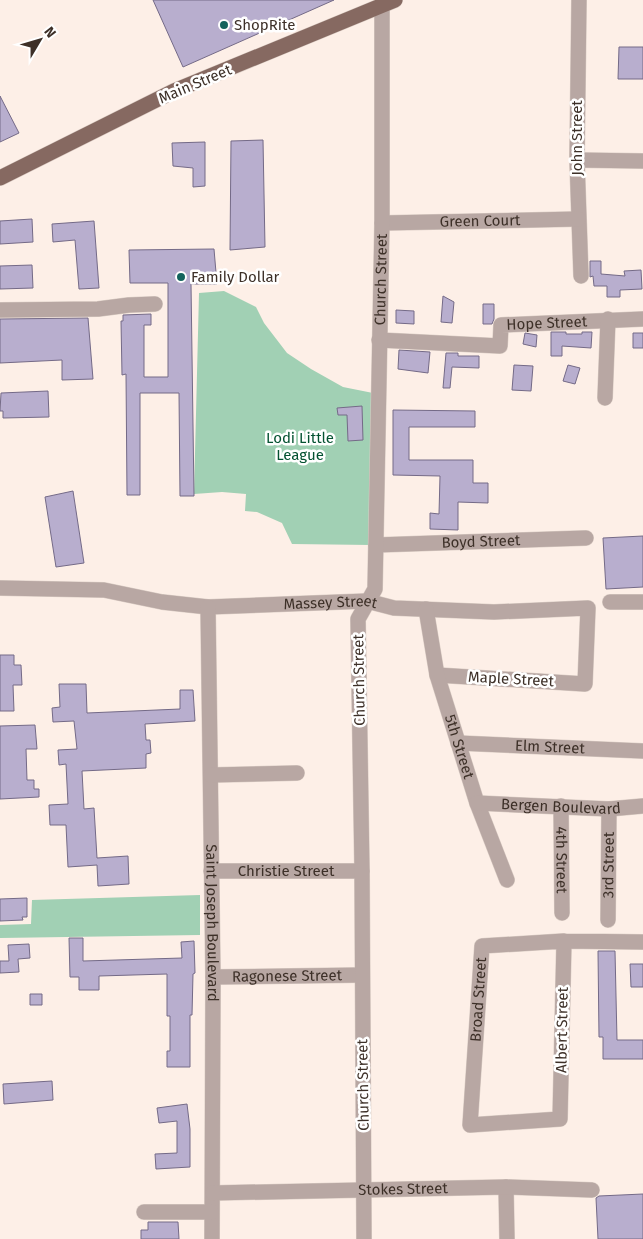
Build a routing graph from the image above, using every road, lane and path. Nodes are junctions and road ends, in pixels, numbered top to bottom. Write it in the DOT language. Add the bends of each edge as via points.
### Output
graph roads {
  1 [pos="579,0"];
  2 [pos="388,3"];
  3 [pos="577,160"];
  4 [pos="643,161"];
  5 [pos="0,178"];
  6 [pos="578,219"];
  7 [pos="382,223"];
  8 [pos="581,276"];
  9 [pos="155,304"];
  10 [pos="0,310"];
  11 [pos="643,318"];
  12 [pos="608,319"];
  13 [pos="379,340"];
  14 [pos="605,398"];
  15 [pos="586,538"];
  16 [pos="376,545"];
  17 [pos="0,588"];
  18 [pos="367,601"];
  19 [pos="610,602"];
  20 [pos="643,602"];
  21 [pos="208,607"];
  22 [pos="426,609"];
  23 [pos="437,675"];
  24 [pos="585,684"];
  25 [pos="458,743"];
  26 [pos="643,752"];
  27 [pos="297,773"];
  28 [pos="211,774"];
  29 [pos="478,803"];
  30 [pos="561,806"];
  31 [pos="643,806"];
  32 [pos="609,809"];
  33 [pos="362,870"];
  34 [pos="211,871"];
  35 [pos="507,880"];
  36 [pos="562,913"];
  37 [pos="608,920"];
  38 [pos="564,941"];
  39 [pos="643,942"];
  40 [pos="362,975"];
  41 [pos="213,977"];
  42 [pos="560,1119"];
  43 [pos="506,1187"];
  44 [pos="364,1190"];
  45 [pos="592,1190"];
  46 [pos="213,1193"];
  47 [pos="144,1212"];
  48 [pos="211,1212"];
  49 [pos="212,1239"];
  50 [pos="364,1239"];
  51 [pos="507,1239"];
  1 -- 3 [label="street, John Street"];
  2 -- 5 [label="main road, Main Street" via="174,91"];
  2 -- 7 [label="street, Church Street"];
  3 -- 4 [label="street"];
  3 -- 6 [label="street, John Street"];
  6 -- 7 [label="street, Green Court"];
  6 -- 8 [label="street, John Street"];
  7 -- 13 [label="street, Church Street"];
  9 -- 10 [label="street" via="98,309"];
  11 -- 12 [label="street, Hope Street"];
  12 -- 13 [label="street, Hope Street" via="501,324 500,346"];
  12 -- 14 [label="street"];
  13 -- 16 [label="street, Church Street"];
  15 -- 16 [label="street, Boyd Street"];
  16 -- 18 [label="street, Church Street" via="375,589"];
  17 -- 21 [label="street, Massey Street" via="104,590"];
  18 -- 21 [label="street, Massey Street"];
  18 -- 22 [label="street, Massey Street" via="394,608"];
  18 -- 33 [label="street, Church Street" via="358,619"];
  19 -- 20 [label="street"];
  21 -- 28 [label="street, Saint Joseph Boulevard"];
  22 -- 23 [label="street, 5th Street"];
  22 -- 24 [label="street, Massey Street" via="494,612 588,608"];
  23 -- 24 [label="street, Maple Street"];
  23 -- 25 [label="street, 5th Street"];
  25 -- 26 [label="street, Elm Street"];
  25 -- 29 [label="street, 5th Street"];
  27 -- 28 [label="street"];
  28 -- 34 [label="street, Saint Joseph Boulevard"];
  29 -- 30 [label="street, Bergen Boulevard"];
  29 -- 35 [label="street, 5th Street"];
  30 -- 32 [label="street, Bergen Boulevard"];
  30 -- 36 [label="street, 4th Street"];
  31 -- 32 [label="street, Bergen Boulevard"];
  32 -- 37 [label="street, 3rd Street"];
  33 -- 34 [label="street, Christie Street"];
  33 -- 40 [label="street, Church Street"];
  34 -- 41 [label="street, Saint Joseph Boulevard"];
  38 -- 39 [label="street, Broad Street"];
  38 -- 42 [label="street, Albert Street"];
  38 -- 42 [label="street, Broad Street" via="482,946 470,1125"];
  40 -- 41 [label="street, Ragonese Street"];
  40 -- 44 [label="street, Church Street"];
  41 -- 46 [label="street, Saint Joseph Boulevard"];
  43 -- 44 [label="street, Stokes Street"];
  43 -- 45 [label="street, Stokes Street"];
  43 -- 51 [label="street"];
  44 -- 46 [label="street, Stokes Street"];
  44 -- 50 [label="street, Church Street"];
  46 -- 48 [label="street, Saint Joseph Boulevard"];
  47 -- 48 [label="street"];
  48 -- 49 [label="street, Saint Joseph Boulevard"];
}
